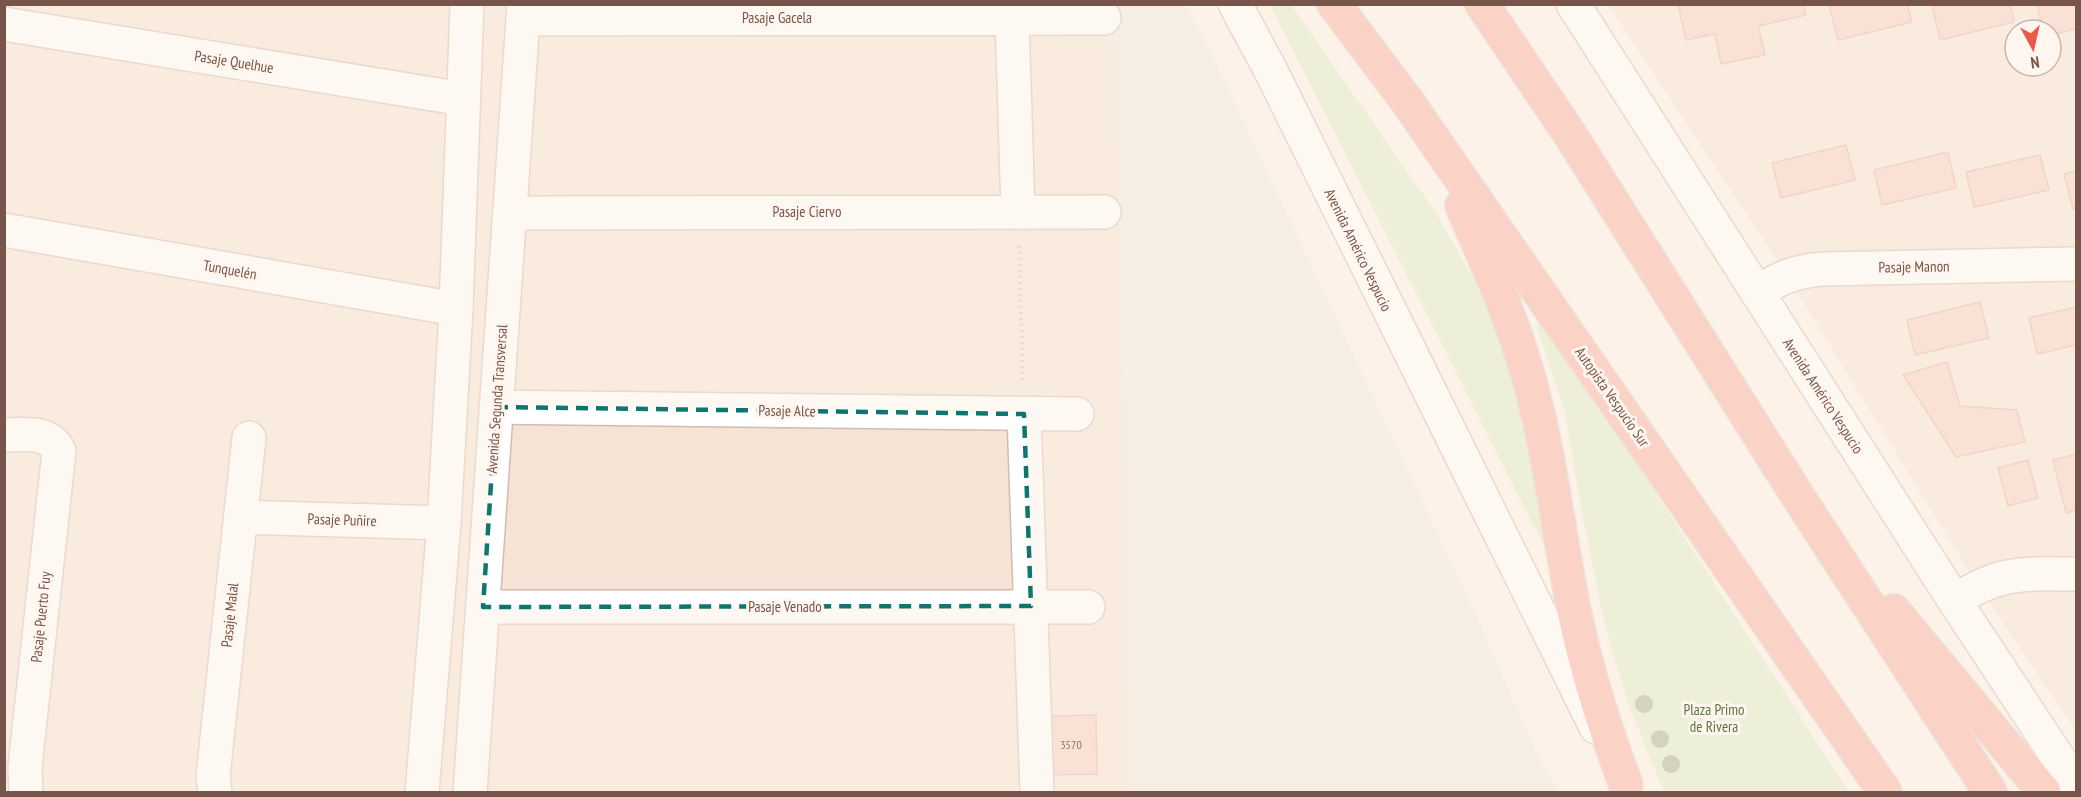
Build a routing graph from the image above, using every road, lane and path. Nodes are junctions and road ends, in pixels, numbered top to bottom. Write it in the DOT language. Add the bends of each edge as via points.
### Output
graph roads {
  1 [pos="466,4"];
  2 [pos="1235,4"];
  3 [pos="1334,4"];
  4 [pos="1482,4"];
  5 [pos="1573,4"];
  6 [pos="523,12"];
  7 [pos="1012,18"];
  8 [pos="1104,18"];
  9 [pos="4,24"];
  10 [pos="463,99"];
  11 [pos="1407,101"];
  12 [pos="1018,212"];
  13 [pos="1104,212"];
  14 [pos="510,213"];
  15 [pos="4,230"];
  16 [pos="2076,264"];
  17 [pos="1757,292"];
  18 [pos="456,309"];
  19 [pos="496,407"];
  20 [pos="1024,414"];
  21 [pos="1077,414"];
  22 [pos="4,435"];
  23 [pos="249,438"];
  24 [pos="1797,495"];
  25 [pos="241,517"];
  26 [pos="444,523"];
  27 [pos="2076,574"];
  28 [pos="1954,600"];
  29 [pos="1031,606"];
  30 [pos="1088,606"];
  31 [pos="483,607"];
  32 [pos="1626,785"];
  33 [pos="2076,785"];
  34 [pos="26,792"];
  35 [pos="215,792"];
  36 [pos="423,792"];
  37 [pos="470,792"];
  38 [pos="1037,792"];
  39 [pos="1885,792"];
  40 [pos="1990,792"];
  41 [pos="2044,792"];
  1 -- 10 [label="street"];
  2 -- 32 [label="street, Avenida Américo Vespucio"];
  3 -- 11 [label="highway, Autopista Vespucio Sur"];
  4 -- 24 [label="highway" via="1571,135"];
  5 -- 17 [label="street, Avenida Américo Vespucio"];
  6 -- 7 [label="street, Pasaje Gacela"];
  6 -- 14 [label="street, Avenida Segunda Transversal"];
  7 -- 8 [label="street, Pasaje Gacela"];
  7 -- 12 [label="street"];
  9 -- 10 [label="street, Pasaje Quelhue"];
  10 -- 18 [label="street"];
  11 -- 32 [label="highway" via="1462,206 1523,359 1544,440 1578,628"];
  11 -- 39 [label="highway, Autopista Vespucio Sur"];
  12 -- 13 [label="street, Pasaje Ciervo"];
  12 -- 14 [label="street, Pasaje Ciervo"];
  12 -- 20 [label="path"];
  14 -- 19 [label="street, Avenida Segunda Transversal"];
  15 -- 18 [label="street, Tunquelén"];
  16 -- 17 [label="street, Pasaje Manon" via="1802,271 1781,277"];
  17 -- 28 [label="street, Avenida Américo Vespucio"];
  18 -- 26 [label="street"];
  19 -- 20 [label="street, Pasaje Alce"];
  19 -- 31 [label="street, Avenida Segunda Transversal"];
  20 -- 21 [label="street, Pasaje Alce"];
  20 -- 29 [label="street"];
  22 -- 34 [label="street, Pasaje Puerto Fuy" via="48,437 59,451 25,767"];
  23 -- 25 [label="street, Pasaje Malal"];
  24 -- 40 [label="highway"];
  24 -- 41 [label="highway"];
  25 -- 26 [label="street, Pasaje Puñire"];
  25 -- 35 [label="street, Pasaje Malal" via="213,776"];
  26 -- 36 [label="street"];
  27 -- 28 [label="street" via="2007,577"];
  28 -- 33 [label="street, Avenida Américo Vespucio"];
  29 -- 30 [label="street, Pasaje Venado"];
  29 -- 31 [label="street, Pasaje Venado"];
  29 -- 38 [label="street"];
  31 -- 37 [label="street, Avenida Segunda Transversal"];
}
